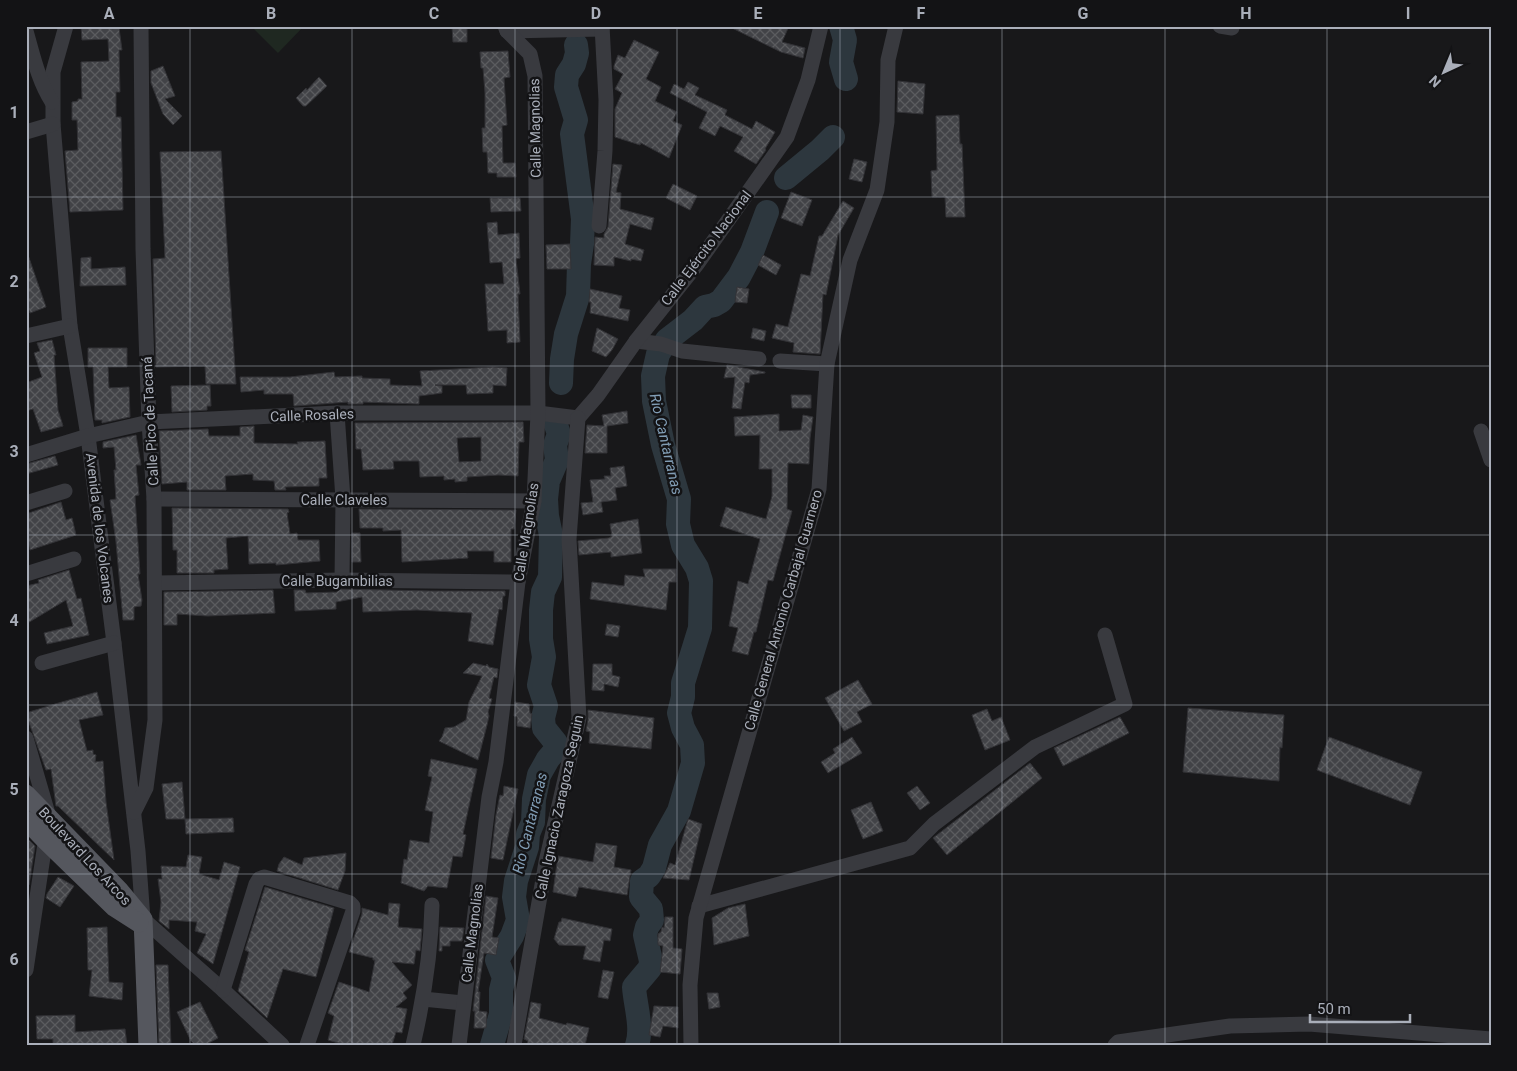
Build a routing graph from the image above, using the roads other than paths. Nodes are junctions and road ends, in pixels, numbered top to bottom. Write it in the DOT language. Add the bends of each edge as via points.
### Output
graph roads {
  1 [pos="66,26"];
  2 [pos="141,26"];
  3 [pos="821,26"];
  4 [pos="896,26"];
  5 [pos="602,28"];
  6 [pos="506,29"];
  7 [pos="26,31"];
  8 [pos="53,104"];
  9 [pos="54,131"];
  10 [pos="26,132"];
  11 [pos="599,226"];
  12 [pos="70,326"];
  13 [pos="26,336"];
  14 [pos="636,340"];
  15 [pos="759,359"];
  16 [pos="780,361"];
  17 [pos="827,364"];
  18 [pos="336,413"];
  19 [pos="538,413"];
  20 [pos="578,418"];
  21 [pos="149,422"];
  22 [pos="1481,431"];
  23 [pos="88,436"];
  24 [pos="26,455"];
  25 [pos="1491,460"];
  26 [pos="65,491"];
  27 [pos="154,499"];
  28 [pos="343,499"];
  29 [pos="534,501"];
  30 [pos="26,503"];
  31 [pos="74,559"];
  32 [pos="26,574"];
  33 [pos="342,580"];
  34 [pos="518,582"];
  35 [pos="155,583"];
  36 [pos="1105,635"];
  37 [pos="114,643"];
  38 [pos="42,663"];
  39 [pos="26,738"];
  40 [pos="26,794"];
  41 [pos="134,813"];
  42 [pos="49,817"];
  43 [pos="26,820"];
  44 [pos="46,841"];
  45 [pos="432,905"];
  46 [pos="698,906"];
  47 [pos="145,923"];
  48 [pos="26,970"];
  49 [pos="223,990"];
  50 [pos="424,999"];
  51 [pos="463,1003"];
  52 [pos="1491,1038"];
  53 [pos="148,1045"];
  54 [pos="282,1045"];
  55 [pos="307,1045"];
  56 [pos="413,1045"];
  57 [pos="459,1045"];
  58 [pos="514,1045"];
  59 [pos="690,1045"];
  60 [pos="1115,1045"];
  1 -- 8 [label="street, Avenida de los Volcanes" via="53,72"];
  2 -- 21 [label="street, Calle Pico de Tacaná" via="143,249"];
  3 -- 14 [label="street, Calle Ejército Nacional" via="808,80 787,137 698,263"];
  4 -- 17 [label="street, Calle General Antonio Carbajal Guarnero" via="888,60 887,122 877,190 850,260"];
  5 -- 6 [label="street"];
  5 -- 11 [label="street" via="606,100"];
  6 -- 19 [label="street, Calle Magnolias" via="530,54 535,76"];
  7 -- 8 [label="street" via="37,71"];
  8 -- 9 [label="street, Avenida de los Volcanes"];
  9 -- 10 [label="street"];
  9 -- 12 [label="street, Avenida de los Volcanes"];
  12 -- 13 [label="street"];
  12 -- 23 [label="street, Avenida de los Volcanes"];
  14 -- 15 [label="street" via="682,351"];
  14 -- 20 [label="street, Calle Ejército Nacional"];
  16 -- 17 [label="street"];
  17 -- 46 [label="street, Calle General Antonio Carbajal Guarnero" via="818,489"];
  18 -- 19 [label="street, Calle Rosales"];
  18 -- 21 [label="street, Calle Rosales"];
  18 -- 28 [label="street"];
  19 -- 20 [label="street"];
  19 -- 29 [label="street, Calle Magnolias"];
  20 -- 58 [label="street, Calle Ignacio Zaragoza Seguin" via="570,539 579,718 546,862"];
  21 -- 23 [label="street, Calle Rosales"];
  21 -- 27 [label="street, Calle Pico de Tacaná"];
  22 -- 25 [label="street"];
  23 -- 24 [label="street, Calle Rosales"];
  23 -- 37 [label="street, Avenida de los Volcanes"];
  26 -- 30 [label="street"];
  27 -- 28 [label="street, Calle Claveles"];
  27 -- 35 [label="street, Calle Pico de Tacaná"];
  28 -- 29 [label="street, Calle Claveles"];
  28 -- 33 [label="street"];
  29 -- 34 [label="street, Calle Magnolias"];
  31 -- 32 [label="street"];
  33 -- 34 [label="street, Calle Bugambilias"];
  33 -- 35 [label="street, Calle Bugambilias"];
  34 -- 51 [label="street, Calle Magnolias"];
  35 -- 41 [label="street, Calle Pico de Tacaná" via="155,720 146,788"];
  36 -- 46 [label="street" via="1125,704 1035,747 934,824 910,848"];
  37 -- 38 [label="street"];
  37 -- 41 [label="street, Avenida de los Volcanes"];
  39 -- 42 [label="street"];
  40 -- 42 [label="main road, Boulevard Los Arcos"];
  41 -- 47 [label="street, Avenida de los Volcanes"];
  42 -- 44 [label="street"];
  42 -- 47 [label="main road, Boulevard Los Arcos"];
  43 -- 44 [label="main road, Boulevard Los Arcos"];
  44 -- 47 [label="main road, Boulevard Los Arcos" via="114,908"];
  44 -- 48 [label="street"];
  45 -- 50 [label="street"];
  46 -- 59 [label="street, Calle General Antonio Carbajal Guarnero" via="690,985"];
  47 -- 49 [label="street"];
  47 -- 53 [label="main road"];
  49 -- 54 [label="street"];
  49 -- 55 [label="street" via="259,879 264,877 350,903 353,911"];
  50 -- 51 [label="street"];
  50 -- 56 [label="street"];
  51 -- 57 [label="street, Calle Magnolias"];
  52 -- 60 [label="street" via="1309,1024 1230,1026"];
}
